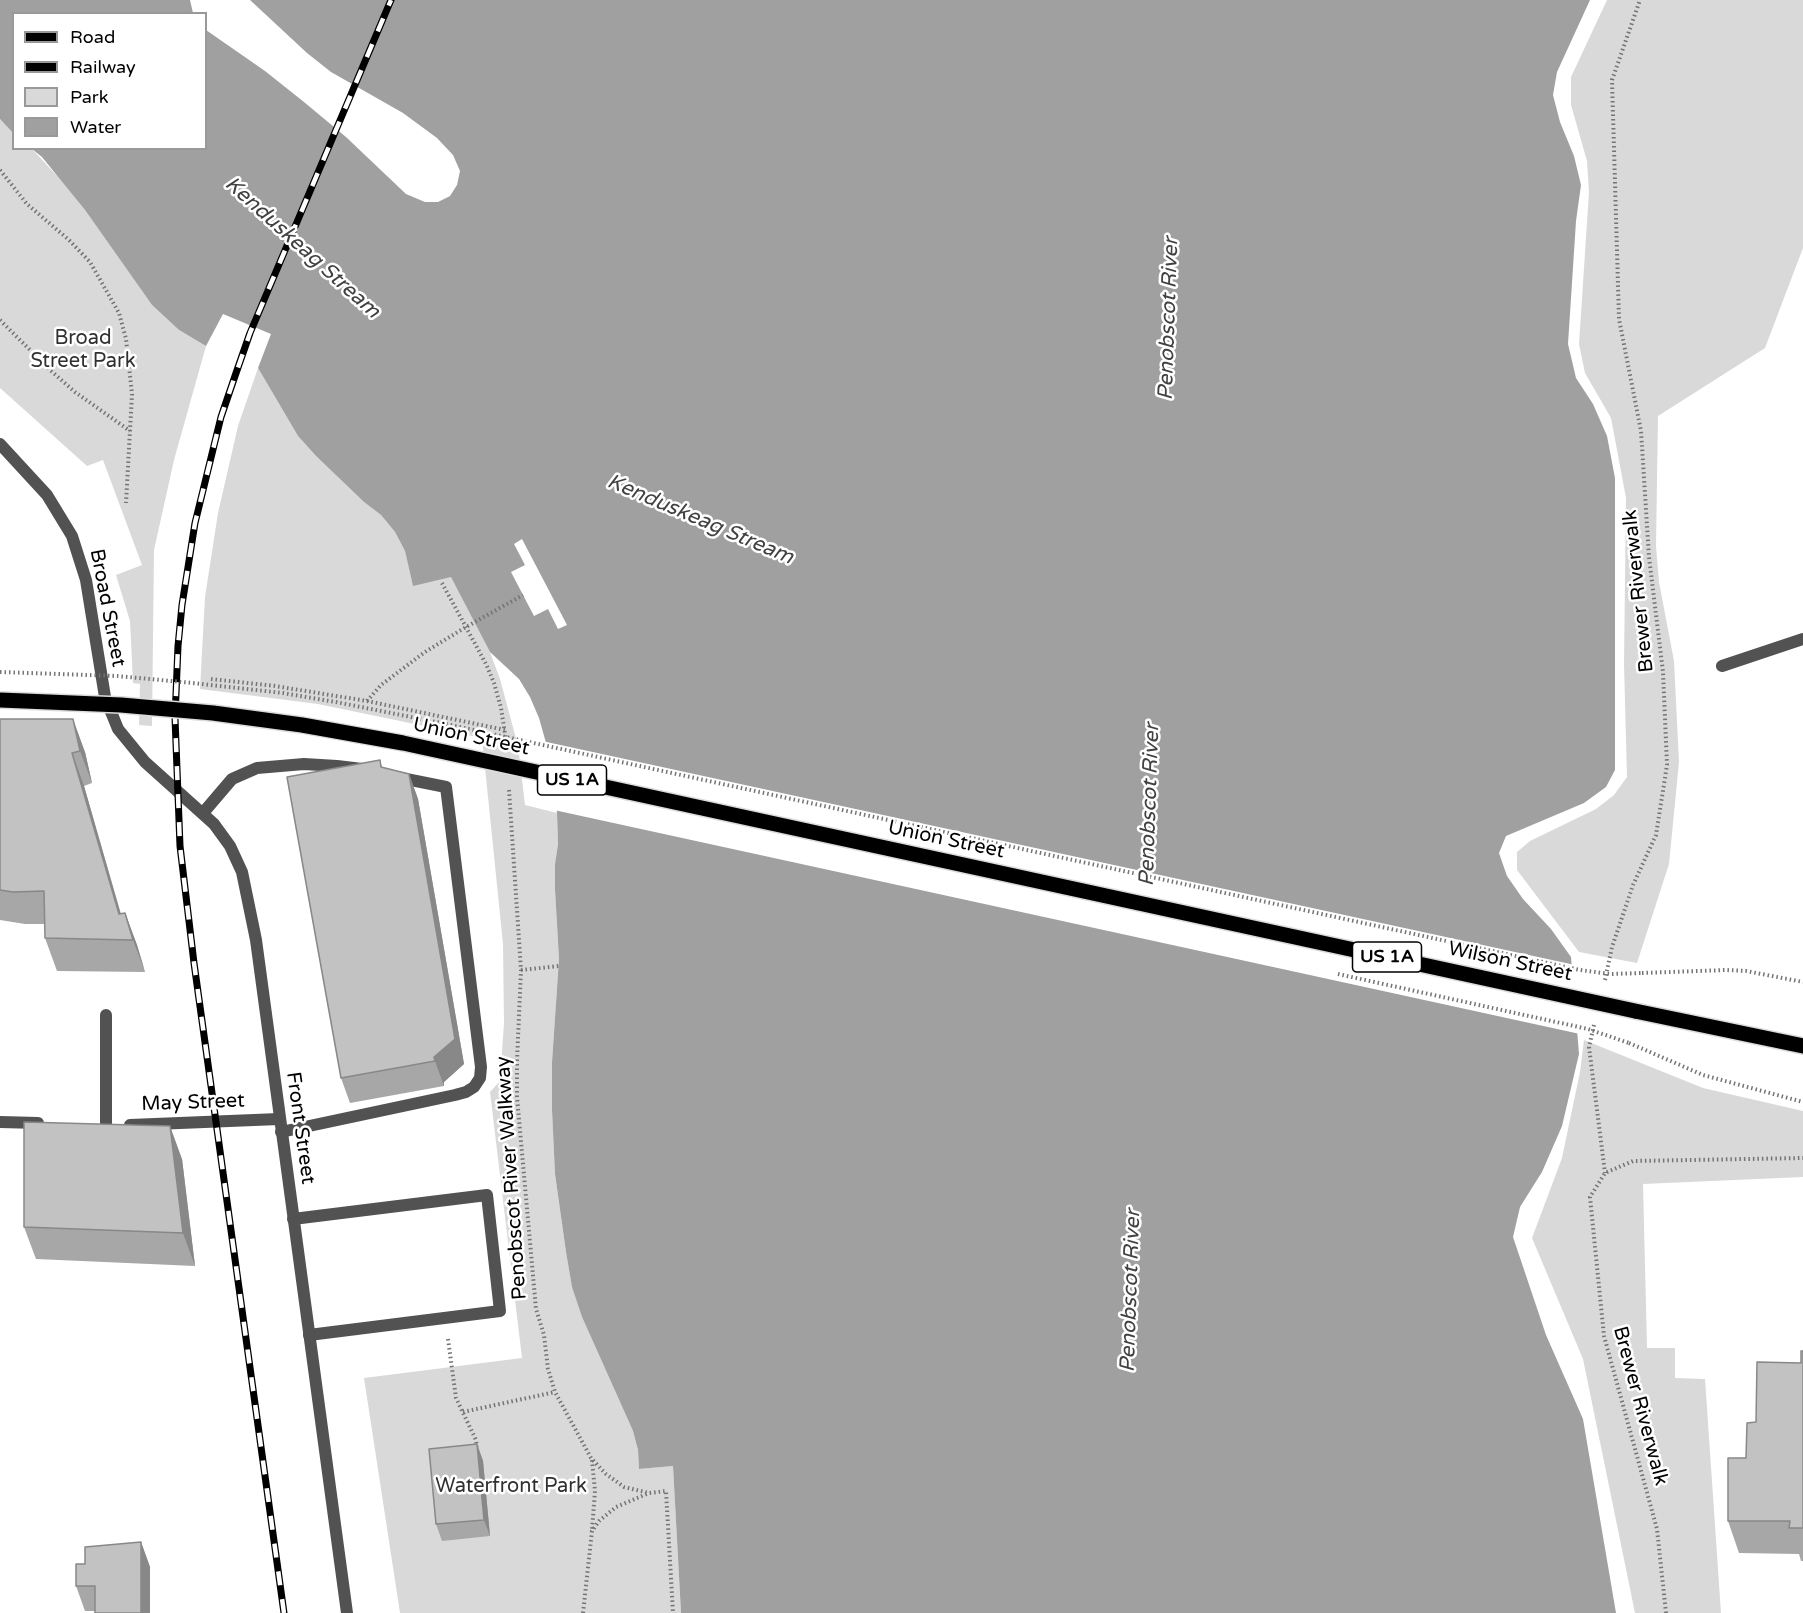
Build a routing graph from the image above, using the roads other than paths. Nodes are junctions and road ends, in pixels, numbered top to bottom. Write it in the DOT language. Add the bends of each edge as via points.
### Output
graph roads {
  1 [pos="0,444"];
  2 [pos="1803,639"];
  3 [pos="1722,666"];
  4 [pos="105,698"];
  5 [pos="0,699"];
  6 [pos="203,813"];
  7 [pos="1138,903"];
  8 [pos="106,1015"];
  9 [pos="1803,1046"];
  10 [pos="279,1119"];
  11 [pos="0,1122"];
  12 [pos="47,1124"];
  13 [pos="281,1132"];
  14 [pos="293,1219"];
  15 [pos="309,1335"];
  16 [pos="347,1613"];
  1 -- 4 [label="street, Broad Street" via="47,495 72,537 86,580"];
  2 -- 3 [label="street"];
  4 -- 5 [label="street"];
  4 -- 6 [label="street, Front Street" via="112,718 133,750"];
  5 -- 7 [label="main road, Union Street / US 1A, bridge" via="167,708 357,735"];
  6 -- 10 [label="street, Front Street" via="230,846 247,889"];
  6 -- 13 [label="street" via="232,779 257,768 337,766 446,787 480,1078 474,1087 455,1095"];
  7 -- 9 [label="main road, Wilson Street / US 1A, bridge"];
  8 -- 10 [label="street, May Street" via="100,1125"];
  10 -- 13 [label="street, Front Street"];
  11 -- 12 [label="street"];
  13 -- 14 [label="street, Front Street"];
  14 -- 15 [label="street, Front Street"];
  14 -- 15 [label="street" via="486,1195 500,1311"];
  15 -- 16 [label="street, Front Street"];
}
